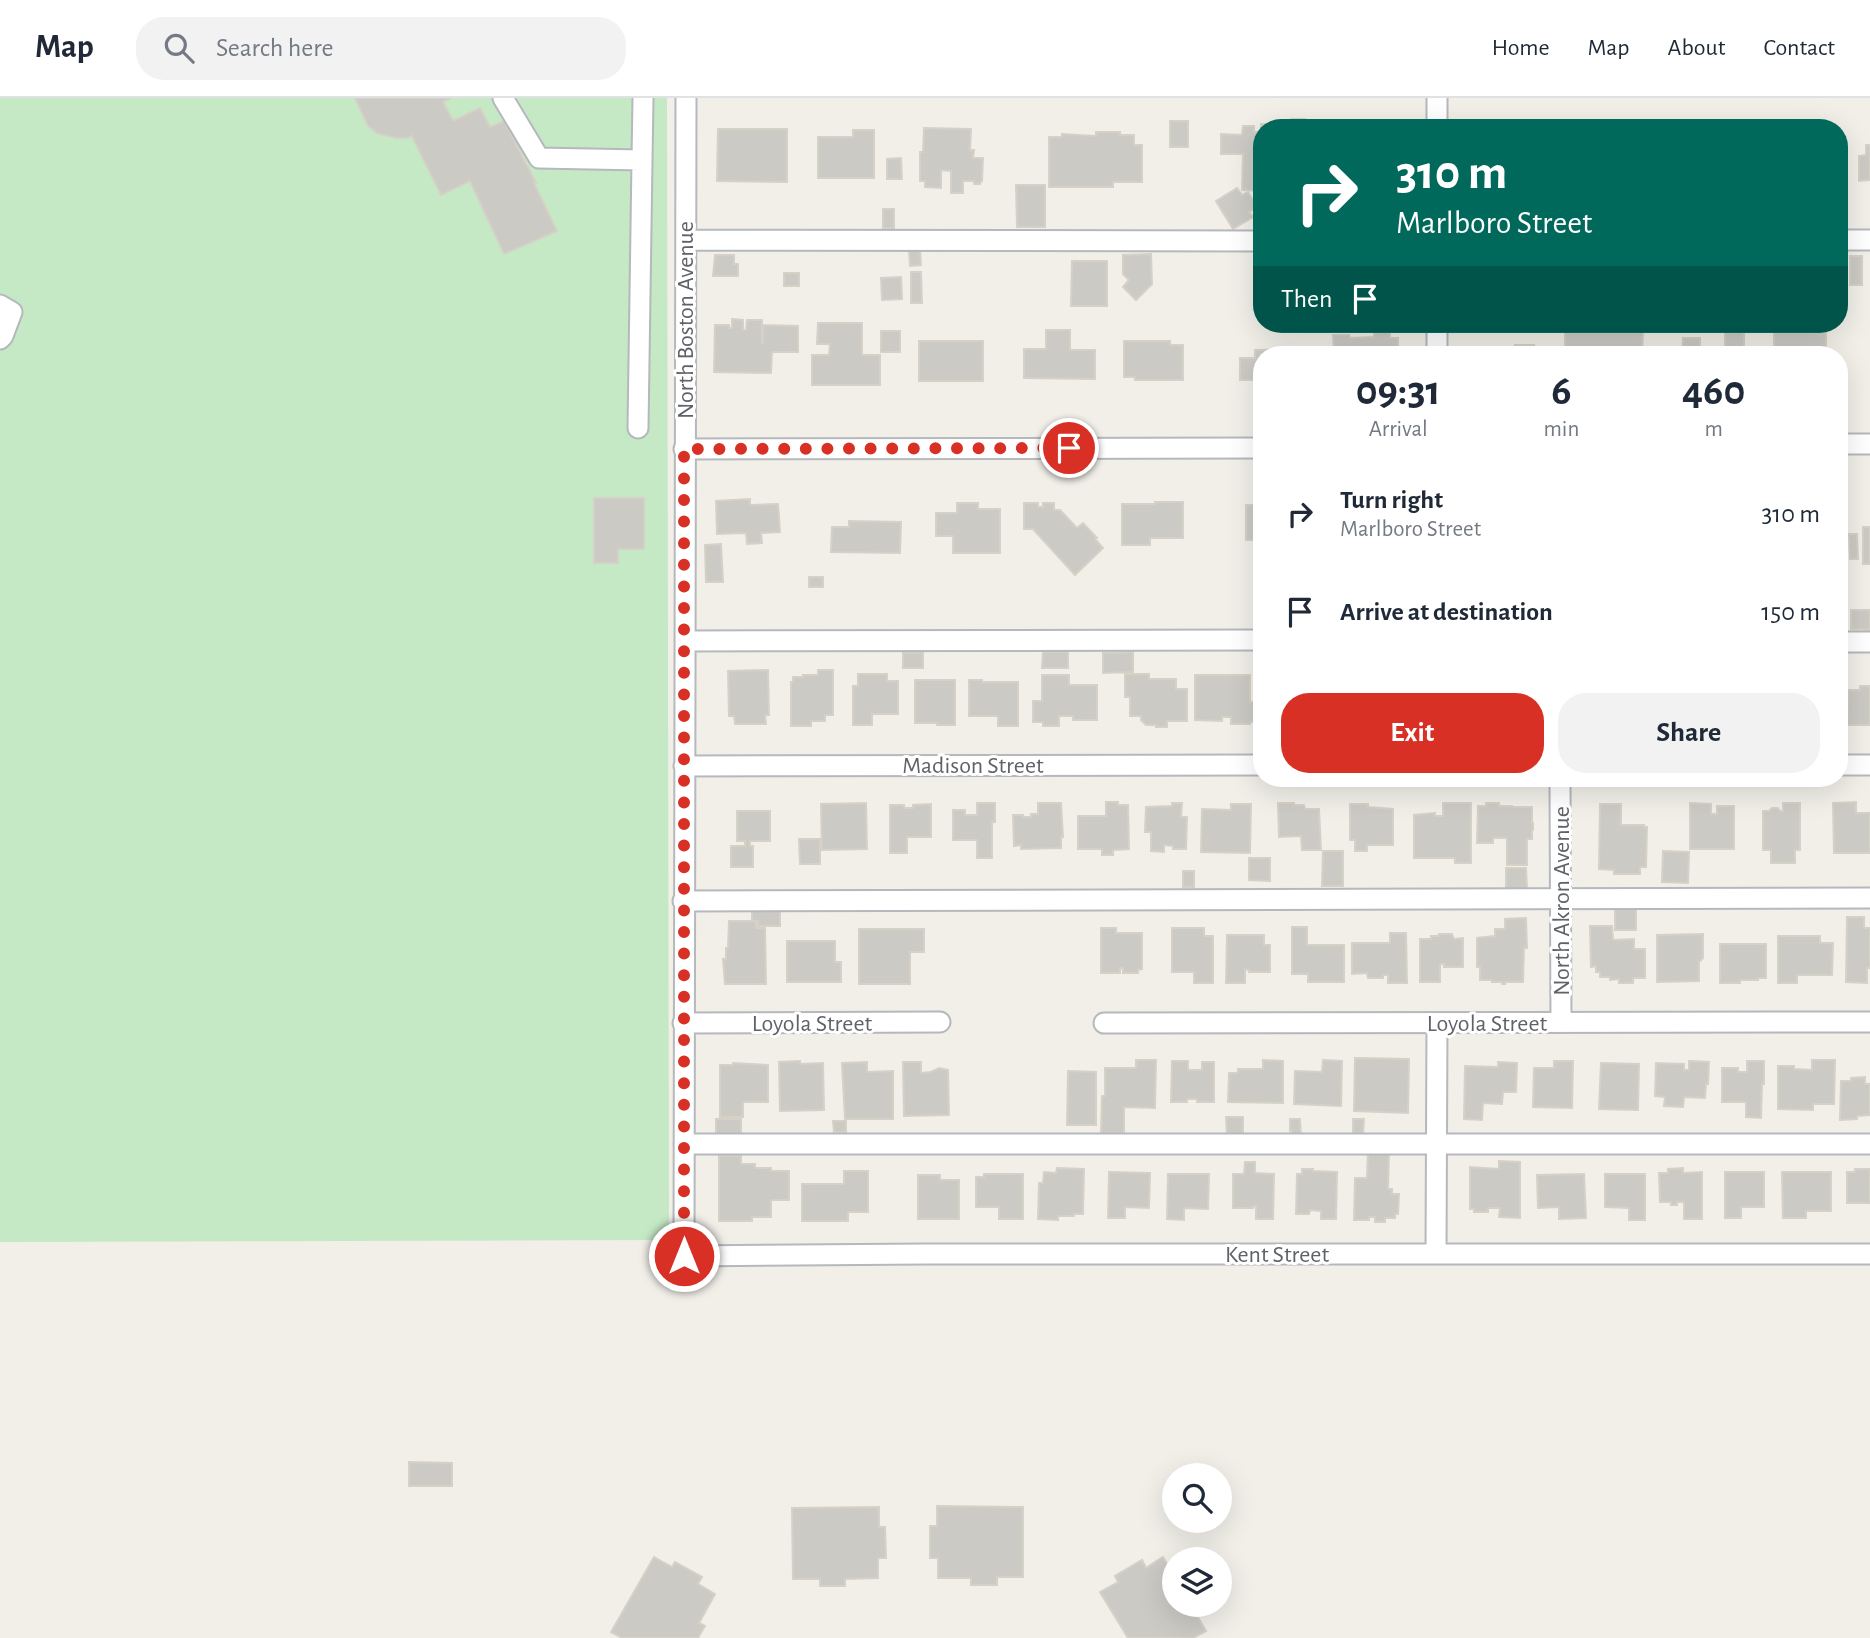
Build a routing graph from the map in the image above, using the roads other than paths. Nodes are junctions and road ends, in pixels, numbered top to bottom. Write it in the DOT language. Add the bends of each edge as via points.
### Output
graph roads {
  1 [pos="503,98"];
  2 [pos="643,98"];
  3 [pos="686,98"];
  4 [pos="1437,98"];
  5 [pos="1437,119"];
  6 [pos="642,160"];
  7 [pos="686,240"];
  8 [pos="1848,240"];
  9 [pos="1870,240"];
  10 [pos="1253,241"];
  11 [pos="0,304"];
  12 [pos="0,339"];
  13 [pos="638,428"];
  14 [pos="1870,443"];
  15 [pos="1848,444"];
  16 [pos="1253,447"];
  17 [pos="684,449"];
  18 [pos="1253,640"];
  19 [pos="685,641"];
  20 [pos="1848,642"];
  21 [pos="1870,642"];
  22 [pos="1253,765"];
  23 [pos="1848,765"];
  24 [pos="1870,765"];
  25 [pos="684,766"];
  26 [pos="1560,787"];
  27 [pos="1870,898"];
  28 [pos="1560,900"];
  29 [pos="683,901"];
  30 [pos="940,1022"];
  31 [pos="1561,1022"];
  32 [pos="1870,1022"];
  33 [pos="683,1023"];
  34 [pos="1104,1023"];
  35 [pos="1437,1023"];
  36 [pos="1436,1143"];
  37 [pos="684,1144"];
  38 [pos="1870,1144"];
  39 [pos="1436,1254"];
  40 [pos="1870,1254"];
  41 [pos="684,1256"];
  1 -- 6 [label="street" via="539,158"];
  2 -- 6 [label="street"];
  3 -- 7 [label="street, North Boston Avenue"];
  4 -- 5 [label="street"];
  6 -- 13 [label="street"];
  7 -- 10 [label="street"];
  7 -- 17 [label="street, North Boston Avenue"];
  8 -- 9 [label="street"];
  11 -- 12 [label="street" via="12,312"];
  14 -- 15 [label="street"];
  16 -- 17 [label="street"];
  17 -- 19 [label="street, North Boston Avenue"];
  18 -- 19 [label="street"];
  19 -- 25 [label="street, North Boston Avenue"];
  20 -- 21 [label="street"];
  22 -- 25 [label="street, Madison Street"];
  23 -- 24 [label="street"];
  25 -- 29 [label="street, North Boston Avenue"];
  26 -- 28 [label="street, North Akron Avenue"];
  27 -- 28 [label="street"];
  28 -- 29 [label="street"];
  28 -- 31 [label="street, North Akron Avenue"];
  29 -- 33 [label="street, North Boston Avenue"];
  30 -- 33 [label="street, Loyola Street"];
  31 -- 32 [label="street, Loyola Street"];
  31 -- 35 [label="street, Loyola Street"];
  33 -- 37 [label="street, North Boston Avenue"];
  34 -- 35 [label="street, Loyola Street"];
  35 -- 36 [label="street"];
  36 -- 37 [label="street"];
  36 -- 38 [label="street"];
  36 -- 39 [label="street"];
  37 -- 41 [label="street, North Boston Avenue"];
  39 -- 40 [label="street, Kent Street"];
  39 -- 41 [label="street, Kent Street"];
}
